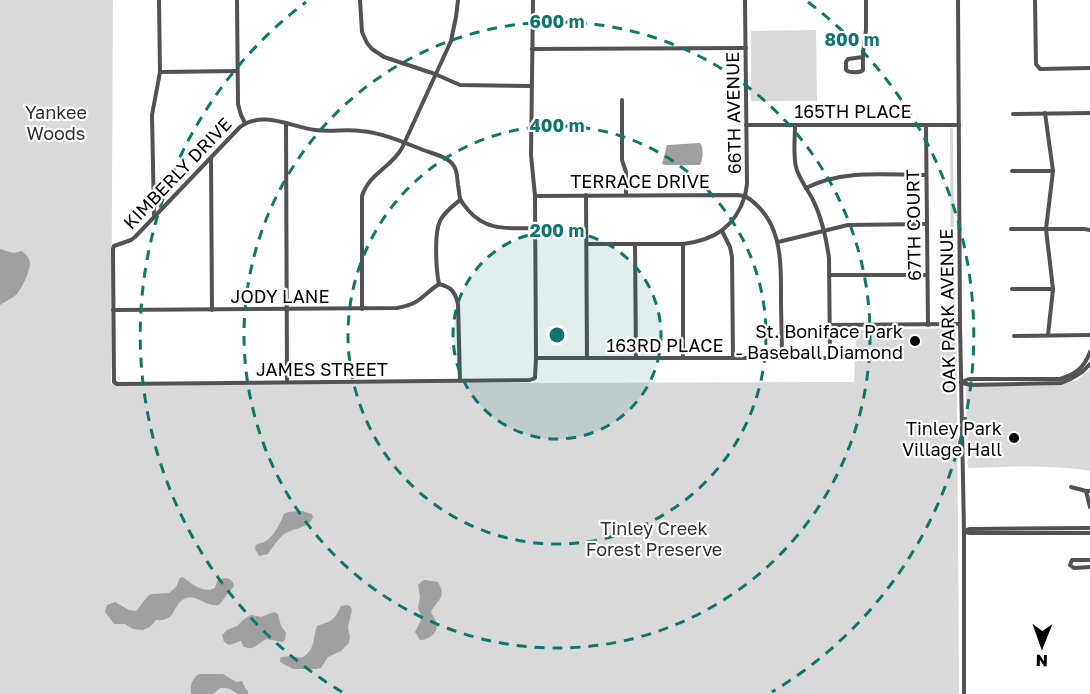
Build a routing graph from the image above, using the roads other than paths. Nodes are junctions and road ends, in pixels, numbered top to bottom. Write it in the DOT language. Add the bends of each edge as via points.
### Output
graph roads {
  1 [pos="159,0"];
  2 [pos="237,0"];
  3 [pos="360,0"];
  4 [pos="458,0"];
  5 [pos="533,0"];
  6 [pos="745,0"];
  7 [pos="866,0"];
  8 [pos="958,0"];
  9 [pos="1035,0"];
  10 [pos="746,48"];
  11 [pos="532,49"];
  12 [pos="863,57"];
  13 [pos="1090,68"];
  14 [pos="237,71"];
  15 [pos="160,72"];
  16 [pos="435,74"];
  17 [pos="531,86"];
  18 [pos="622,100"];
  19 [pos="1045,113"];
  20 [pos="1090,113"];
  21 [pos="1013,114"];
  22 [pos="245,123"];
  23 [pos="286,124"];
  24 [pos="746,125"];
  25 [pos="795,125"];
  26 [pos="926,125"];
  27 [pos="959,125"];
  28 [pos="404,142"];
  29 [pos="211,157"];
  30 [pos="1012,171"];
  31 [pos="1053,171"];
  32 [pos="926,174"];
  33 [pos="806,188"];
  34 [pos="586,195"];
  35 [pos="626,195"];
  36 [pos="535,196"];
  37 [pos="745,196"];
  38 [pos="460,200"];
  39 [pos="154,217"];
  40 [pos="927,224"];
  41 [pos="536,228"];
  42 [pos="1011,229"];
  43 [pos="1046,229"];
  44 [pos="825,230"];
  45 [pos="1090,230"];
  46 [pos="722,231"];
  47 [pos="778,242"];
  48 [pos="588,244"];
  49 [pos="635,244"];
  50 [pos="683,244"];
  51 [pos="830,275"];
  52 [pos="927,275"];
  53 [pos="439,284"];
  54 [pos="1012,289"];
  55 [pos="1053,289"];
  56 [pos="286,309"];
  57 [pos="362,309"];
  58 [pos="113,310"];
  59 [pos="212,310"];
  60 [pos="960,324"];
  61 [pos="830,325"];
  62 [pos="928,325"];
  63 [pos="1048,335"];
  64 [pos="1090,335"];
  65 [pos="1014,336"];
  66 [pos="1090,352"];
  67 [pos="536,358"];
  68 [pos="587,358"];
  69 [pos="636,358"];
  70 [pos="684,358"];
  71 [pos="733,358"];
  72 [pos="782,358"];
  73 [pos="1090,364"];
  74 [pos="460,381"];
  75 [pos="287,382"];
  76 [pos="961,382"];
  77 [pos="1049,382"];
  78 [pos="1071,487"];
  79 [pos="1088,491"];
  80 [pos="1090,507"];
  81 [pos="1090,530"];
  82 [pos="964,531"];
  83 [pos="1090,560"];
  84 [pos="1090,567"];
  85 [pos="964,694"];
  1 -- 15 [label="street"];
  2 -- 14 [label="street"];
  3 -- 16 [label="street" via="362,32 372,49 384,57"];
  4 -- 16 [label="street" via="451,41"];
  5 -- 11 [label="street"];
  6 -- 10 [label="street, 66TH AVENUE"];
  7 -- 12 [label="street"];
  8 -- 27 [label="street, OAK PARK AVENUE"];
  9 -- 13 [label="street" via="1036,64 1040,69"];
  10 -- 11 [label="street"];
  10 -- 24 [label="street, 66TH AVENUE"];
  11 -- 17 [label="street"];
  12 -- 12 [label="street" via="862,71 846,70 848,58"];
  14 -- 15 [label="street"];
  14 -- 22 [label="street" via="238,104"];
  15 -- 39 [label="street" via="152,115"];
  16 -- 17 [label="street" via="460,85"];
  16 -- 28 [label="street"];
  17 -- 36 [label="street"];
  18 -- 35 [label="street"];
  19 -- 20 [label="street"];
  19 -- 21 [label="street"];
  19 -- 31 [label="street"];
  22 -- 23 [label="street, KIMBERLY DRIVE" via="264,119"];
  22 -- 29 [label="street, KIMBERLY DRIVE"];
  23 -- 28 [label="street, KIMBERLY DRIVE" via="376,133"];
  23 -- 56 [label="street"];
  24 -- 25 [label="street, 165TH PLACE"];
  24 -- 37 [label="street, 66TH AVENUE"];
  25 -- 26 [label="street, 165TH PLACE"];
  25 -- 33 [label="street" via="796,166"];
  26 -- 27 [label="street, 165TH PLACE"];
  26 -- 32 [label="street, 67TH COURT"];
  27 -- 60 [label="street, OAK PARK AVENUE"];
  28 -- 38 [label="street, KIMBERLY DRIVE" via="453,164"];
  28 -- 57 [label="street" via="398,155 366,185 362,196"];
  29 -- 39 [label="street, KIMBERLY DRIVE"];
  29 -- 59 [label="street"];
  30 -- 31 [label="street"];
  31 -- 43 [label="street"];
  32 -- 33 [label="street" via="847,176"];
  32 -- 40 [label="street, 67TH COURT"];
  33 -- 44 [label="street"];
  34 -- 35 [label="street, TERRACE DRIVE"];
  34 -- 36 [label="street, TERRACE DRIVE"];
  34 -- 48 [label="street"];
  35 -- 37 [label="street, TERRACE DRIVE"];
  36 -- 41 [label="street"];
  37 -- 46 [label="street" via="741,210"];
  37 -- 47 [label="street, 66TH AVENUE" via="767,217"];
  38 -- 41 [label="street" via="483,224"];
  38 -- 53 [label="street" via="440,221 437,233"];
  39 -- 58 [label="street, KIMBERLY DRIVE" via="135,237 112,249"];
  40 -- 44 [label="street" via="848,225"];
  40 -- 52 [label="street, 67TH COURT"];
  41 -- 67 [label="street"];
  42 -- 43 [label="street"];
  43 -- 45 [label="street"];
  43 -- 55 [label="street"];
  44 -- 47 [label="street"];
  44 -- 51 [label="street"];
  46 -- 50 [label="street"];
  46 -- 71 [label="street" via="732,257"];
  47 -- 72 [label="street, 66TH AVENUE"];
  48 -- 49 [label="street"];
  48 -- 68 [label="street"];
  49 -- 50 [label="street"];
  49 -- 69 [label="street"];
  50 -- 70 [label="street"];
  51 -- 52 [label="street"];
  51 -- 61 [label="street"];
  52 -- 62 [label="street, 67TH COURT"];
  53 -- 57 [label="street, JODY LANE" via="408,306"];
  53 -- 74 [label="street" via="456,294"];
  54 -- 55 [label="street"];
  55 -- 63 [label="street"];
  56 -- 57 [label="street, JODY LANE"];
  56 -- 59 [label="street, JODY LANE"];
  56 -- 75 [label="street"];
  58 -- 59 [label="street, JODY LANE"];
  58 -- 75 [label="street, JAMES STREET" via="117,384"];
  60 -- 62 [label="street"];
  60 -- 76 [label="street, OAK PARK AVENUE"];
  61 -- 62 [label="street"];
  61 -- 72 [label="street, 163RD PLACE" via="830,358"];
  63 -- 64 [label="street"];
  63 -- 65 [label="street"];
  66 -- 77 [label="street" via="1080,370"];
  67 -- 68 [label="street, 163RD PLACE"];
  67 -- 74 [label="street, JAMES STREET" via="535,378 530,380"];
  68 -- 69 [label="street, 163RD PLACE"];
  69 -- 70 [label="street, 163RD PLACE"];
  70 -- 71 [label="street, 163RD PLACE"];
  71 -- 72 [label="street, 163RD PLACE"];
  73 -- 77 [label="street" via="1074,379"];
  74 -- 75 [label="street, JAMES STREET"];
  76 -- 77 [label="street"];
  76 -- 82 [label="street, OAK PARK AVENUE"];
  78 -- 79 [label="street"];
  79 -- 80 [label="street"];
  81 -- 82 [label="street"];
  82 -- 85 [label="street, OAK PARK AVENUE"];
  83 -- 84 [label="street" via="1072,560 1070,565"];
}
